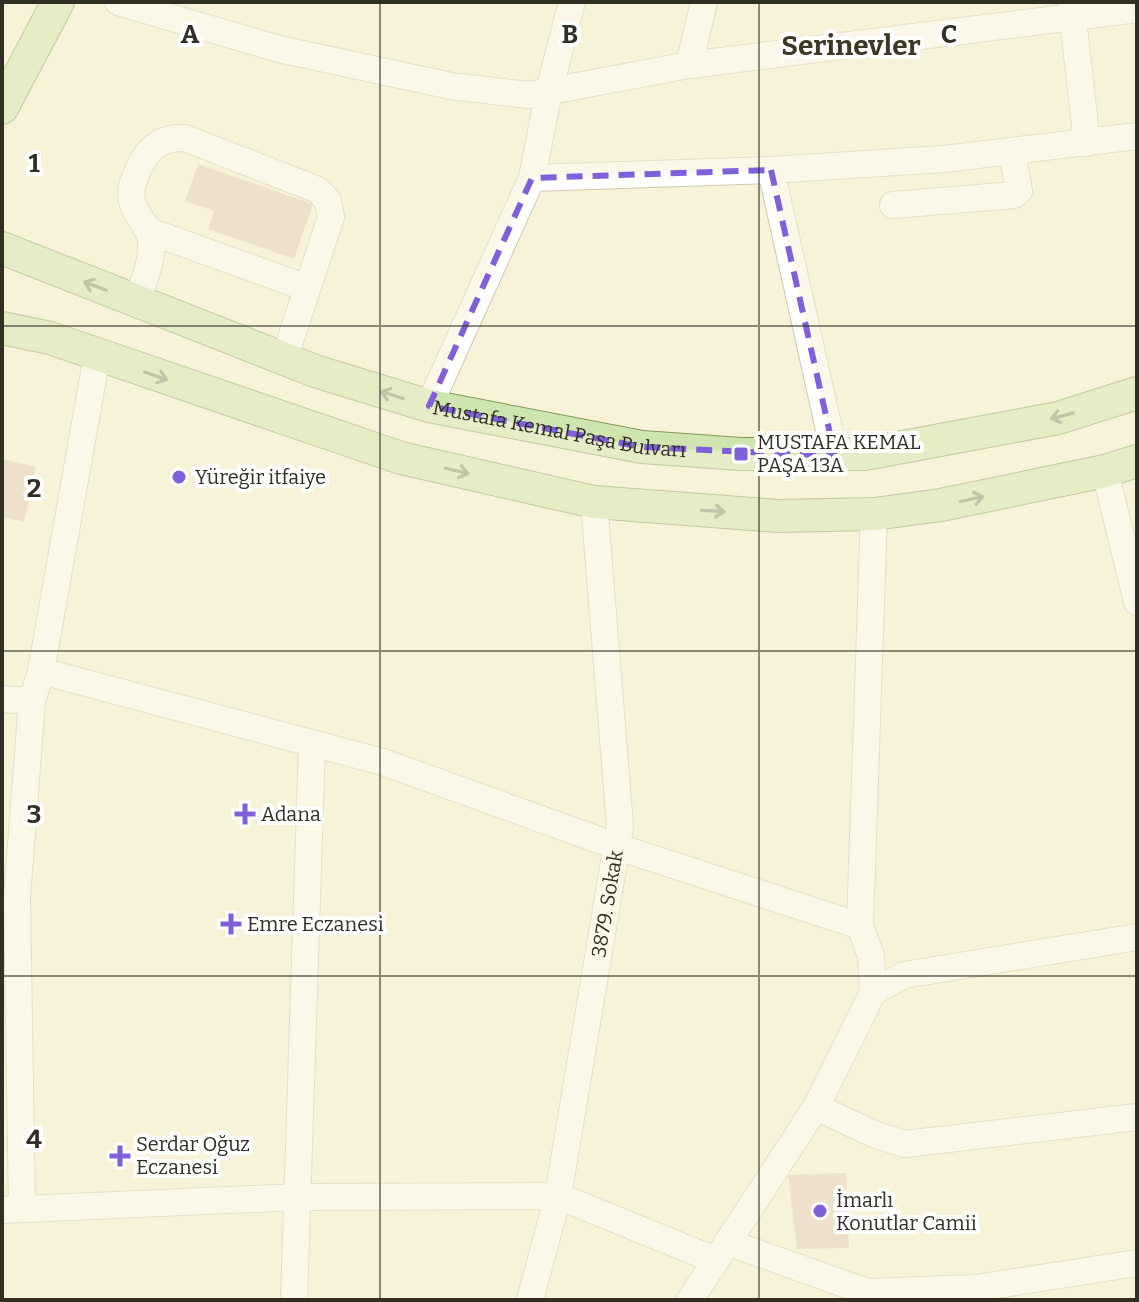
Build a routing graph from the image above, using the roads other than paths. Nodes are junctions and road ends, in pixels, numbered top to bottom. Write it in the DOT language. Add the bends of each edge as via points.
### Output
graph roads {
  1 [pos="58,2"];
  2 [pos="118,2"];
  3 [pos="572,2"];
  4 [pos="704,2"];
  5 [pos="1137,9"];
  6 [pos="1072,10"];
  7 [pos="195,13"];
  8 [pos="689,65"];
  9 [pos="549,91"];
  10 [pos="2,108"];
  11 [pos="1137,136"];
  12 [pos="1087,143"];
  13 [pos="1012,151"];
  14 [pos="771,170"];
  15 [pos="532,178"];
  16 [pos="893,205"];
  17 [pos="149,231"];
  18 [pos="2,248"];
  19 [pos="307,288"];
  20 [pos="137,302"];
  21 [pos="2,328"];
  22 [pos="97,356"];
  23 [pos="284,359"];
  24 [pos="1137,393"];
  25 [pos="429,406"];
  26 [pos="835,456"];
  27 [pos="1137,461"];
  28 [pos="1105,471"];
  29 [pos="594,502"];
  30 [pos="874,514"];
  31 [pos="1137,602"];
  32 [pos="41,671"];
  33 [pos="2,699"];
  34 [pos="32,701"];
  35 [pos="312,744"];
  36 [pos="618,847"];
  37 [pos="10,897"];
  38 [pos="860,926"];
  39 [pos="1137,937"];
  40 [pos="873,992"];
  41 [pos="11,1018"];
  42 [pos="816,1107"];
  43 [pos="1137,1117"];
  44 [pos="558,1196"];
  45 [pos="298,1197"];
  46 [pos="12,1210"];
  47 [pos="721,1251"];
  48 [pos="1137,1263"];
  49 [pos="866,1296"];
  50 [pos="294,1300"];
  51 [pos="530,1300"];
  52 [pos="690,1300"];
  1 -- 10 [label="main road"];
  2 -- 7 [label="street"];
  3 -- 9 [label="street"];
  4 -- 8 [label="street"];
  5 -- 6 [label="street"];
  6 -- 8 [label="street"];
  6 -- 12 [label="street"];
  7 -- 9 [label="street" via="279,49 451,86 529,95"];
  8 -- 9 [label="street"];
  9 -- 15 [label="street"];
  11 -- 12 [label="street"];
  12 -- 13 [label="street"];
  13 -- 14 [label="street"];
  13 -- 16 [label="street" via="1019,182 1014,195"];
  14 -- 15 [label="street"];
  14 -- 26 [label="street"];
  15 -- 25 [label="street"];
  17 -- 19 [label="street"];
  17 -- 19 [label="street" via="132,201 144,155 160,141 185,138 324,195 331,217"];
  17 -- 20 [label="street" via="151,256"];
  20 -- 18 [label="main road, Mustafa Kemal Paşa Bulvarı, one-way"];
  19 -- 23 [label="street"];
  20 -- 23 [label="main road, Mustafa Kemal Paşa Bulvarı"];
  21 -- 22 [label="main road"];
  22 -- 29 [label="main road, one-way" via="401,458"];
  22 -- 32 [label="street"];
  25 -- 23 [label="main road, Mustafa Kemal Paşa Bulvarı, one-way"];
  24 -- 26 [label="main road, Mustafa Kemal Paşa Bulvarı, one-way" via="1058,418"];
  25 -- 26 [label="main road, Mustafa Kemal Paşa Bulvarı" via="642,447"];
  27 -- 28 [label="main road"];
  30 -- 28 [label="main road, one-way"];
  28 -- 31 [label="street"];
  29 -- 30 [label="main road, one-way" via="779,516"];
  29 -- 36 [label="street, 3879. Sokak"];
  30 -- 38 [label="street"];
  32 -- 34 [label="street"];
  32 -- 35 [label="street"];
  33 -- 34 [label="street"];
  34 -- 37 [label="street"];
  35 -- 36 [label="street" via="383,762"];
  35 -- 45 [label="street"];
  36 -- 38 [label="street"];
  36 -- 44 [label="street, 3879. Sokak"];
  37 -- 41 [label="street"];
  38 -- 40 [label="street" via="871,956"];
  39 -- 40 [label="street" via="904,975"];
  40 -- 42 [label="street"];
  41 -- 46 [label="street"];
  42 -- 43 [label="street" via="905,1144"];
  42 -- 47 [label="street"];
  44 -- 45 [label="street"];
  44 -- 47 [label="street"];
  44 -- 51 [label="street, 3879. Sokak"];
  45 -- 46 [label="street"];
  45 -- 50 [label="street"];
  47 -- 49 [label="street"];
  47 -- 52 [label="street"];
  48 -- 49 [label="street" via="976,1288"];
}
